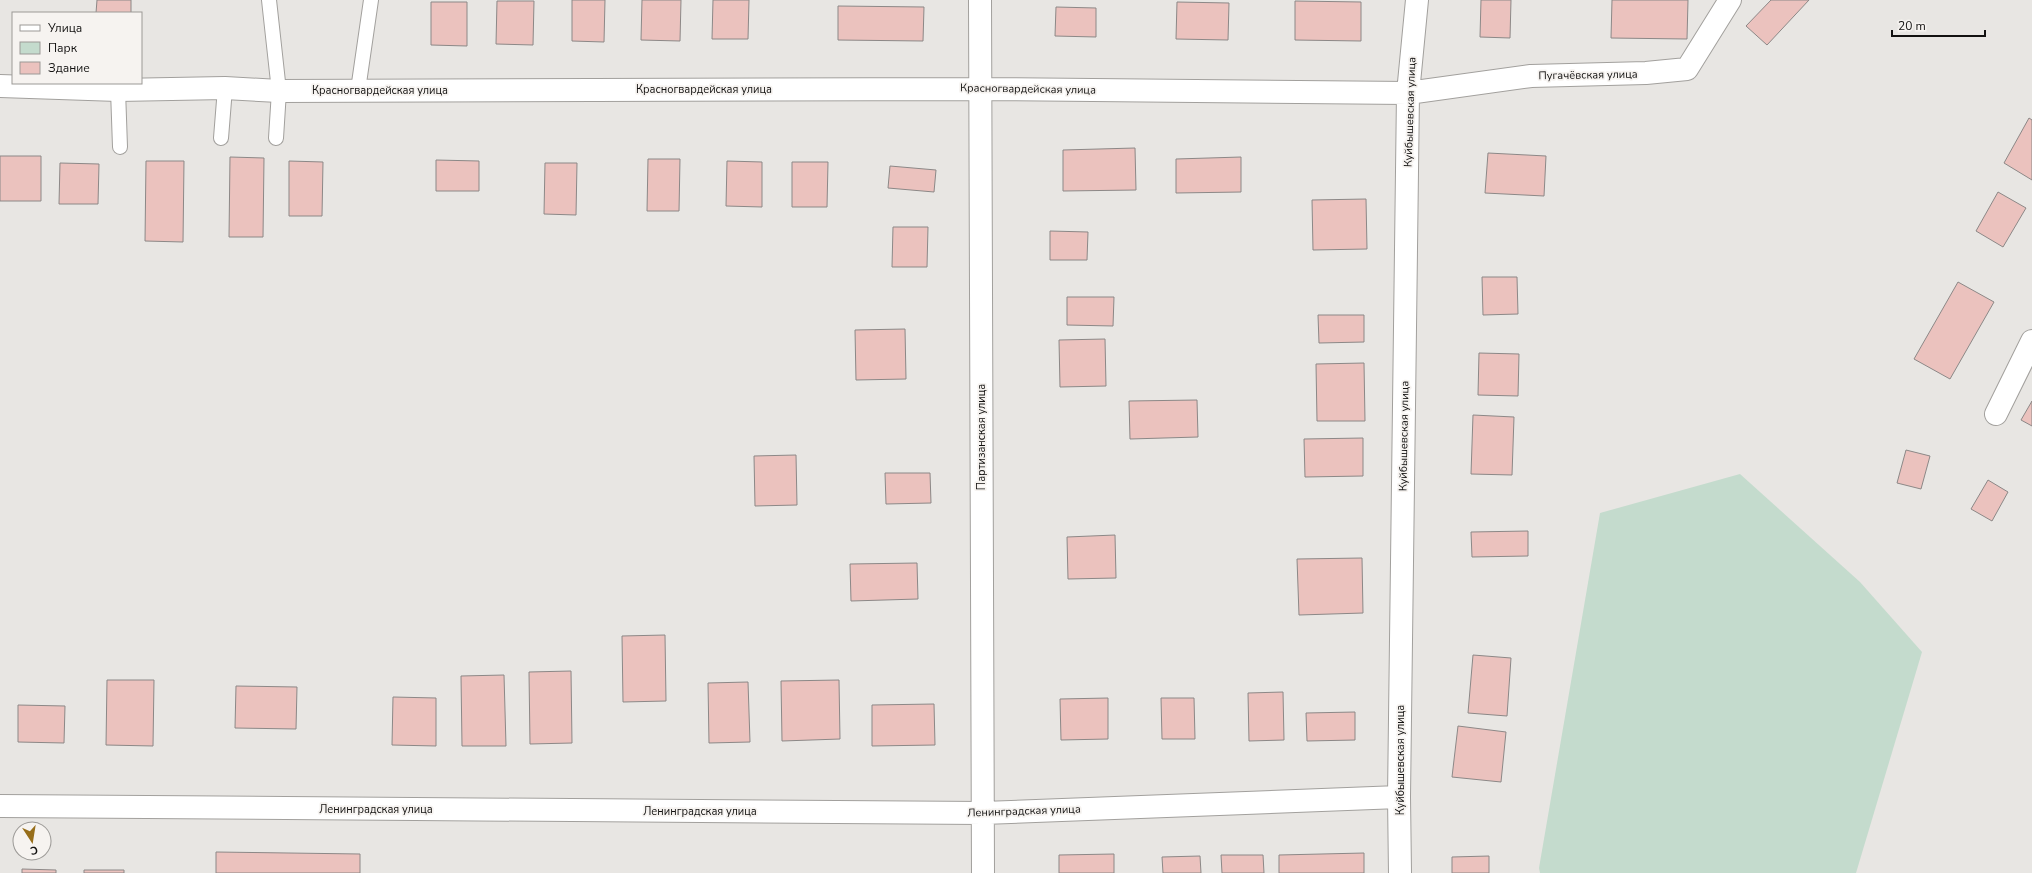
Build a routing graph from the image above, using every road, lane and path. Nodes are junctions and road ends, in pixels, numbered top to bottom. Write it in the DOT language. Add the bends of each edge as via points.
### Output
graph roads {
  1 [pos="269,0"];
  2 [pos="371,0"];
  3 [pos="980,0"];
  4 [pos="1417,0"];
  5 [pos="1730,0"];
  6 [pos="0,86"];
  7 [pos="225,88"];
  8 [pos="980,89"];
  9 [pos="118,90"];
  10 [pos="358,90"];
  11 [pos="279,91"];
  12 [pos="1408,93"];
  13 [pos="221,138"];
  14 [pos="276,138"];
  15 [pos="120,147"];
  16 [pos="2032,341"];
  17 [pos="1996,414"];
  18 [pos="1399,797"];
  19 [pos="0,806"];
  20 [pos="983,813"];
  21 [pos="983,873"];
  22 [pos="1400,873"];
  1 -- 11 [label="lane"];
  2 -- 10 [label="lane"];
  3 -- 8 [label="street, Партизанская улица"];
  4 -- 12 [label="street, Куйбышевская улица"];
  5 -- 12 [label="street, Пугачёвская улица" via="1687,69 1646,73 1531,76"];
  6 -- 9 [label="street, Красногвардейская улица"];
  7 -- 9 [label="street, Красногвардейская улица"];
  7 -- 11 [label="street, Красногвардейская улица"];
  7 -- 13 [label="lane"];
  8 -- 10 [label="street, Красногвардейская улица"];
  8 -- 12 [label="street, Красногвардейская улица"];
  8 -- 20 [label="street, Партизанская улица"];
  9 -- 15 [label="lane"];
  10 -- 11 [label="street, Красногвардейская улица"];
  11 -- 14 [label="lane"];
  12 -- 18 [label="street, Куйбышевская улица"];
  16 -- 17 [label="street"];
  18 -- 20 [label="street, Ленинградская улица"];
  18 -- 22 [label="street, Куйбышевская улица"];
  19 -- 20 [label="street, Ленинградская улица"];
  20 -- 21 [label="street, Партизанская улица"];
}
